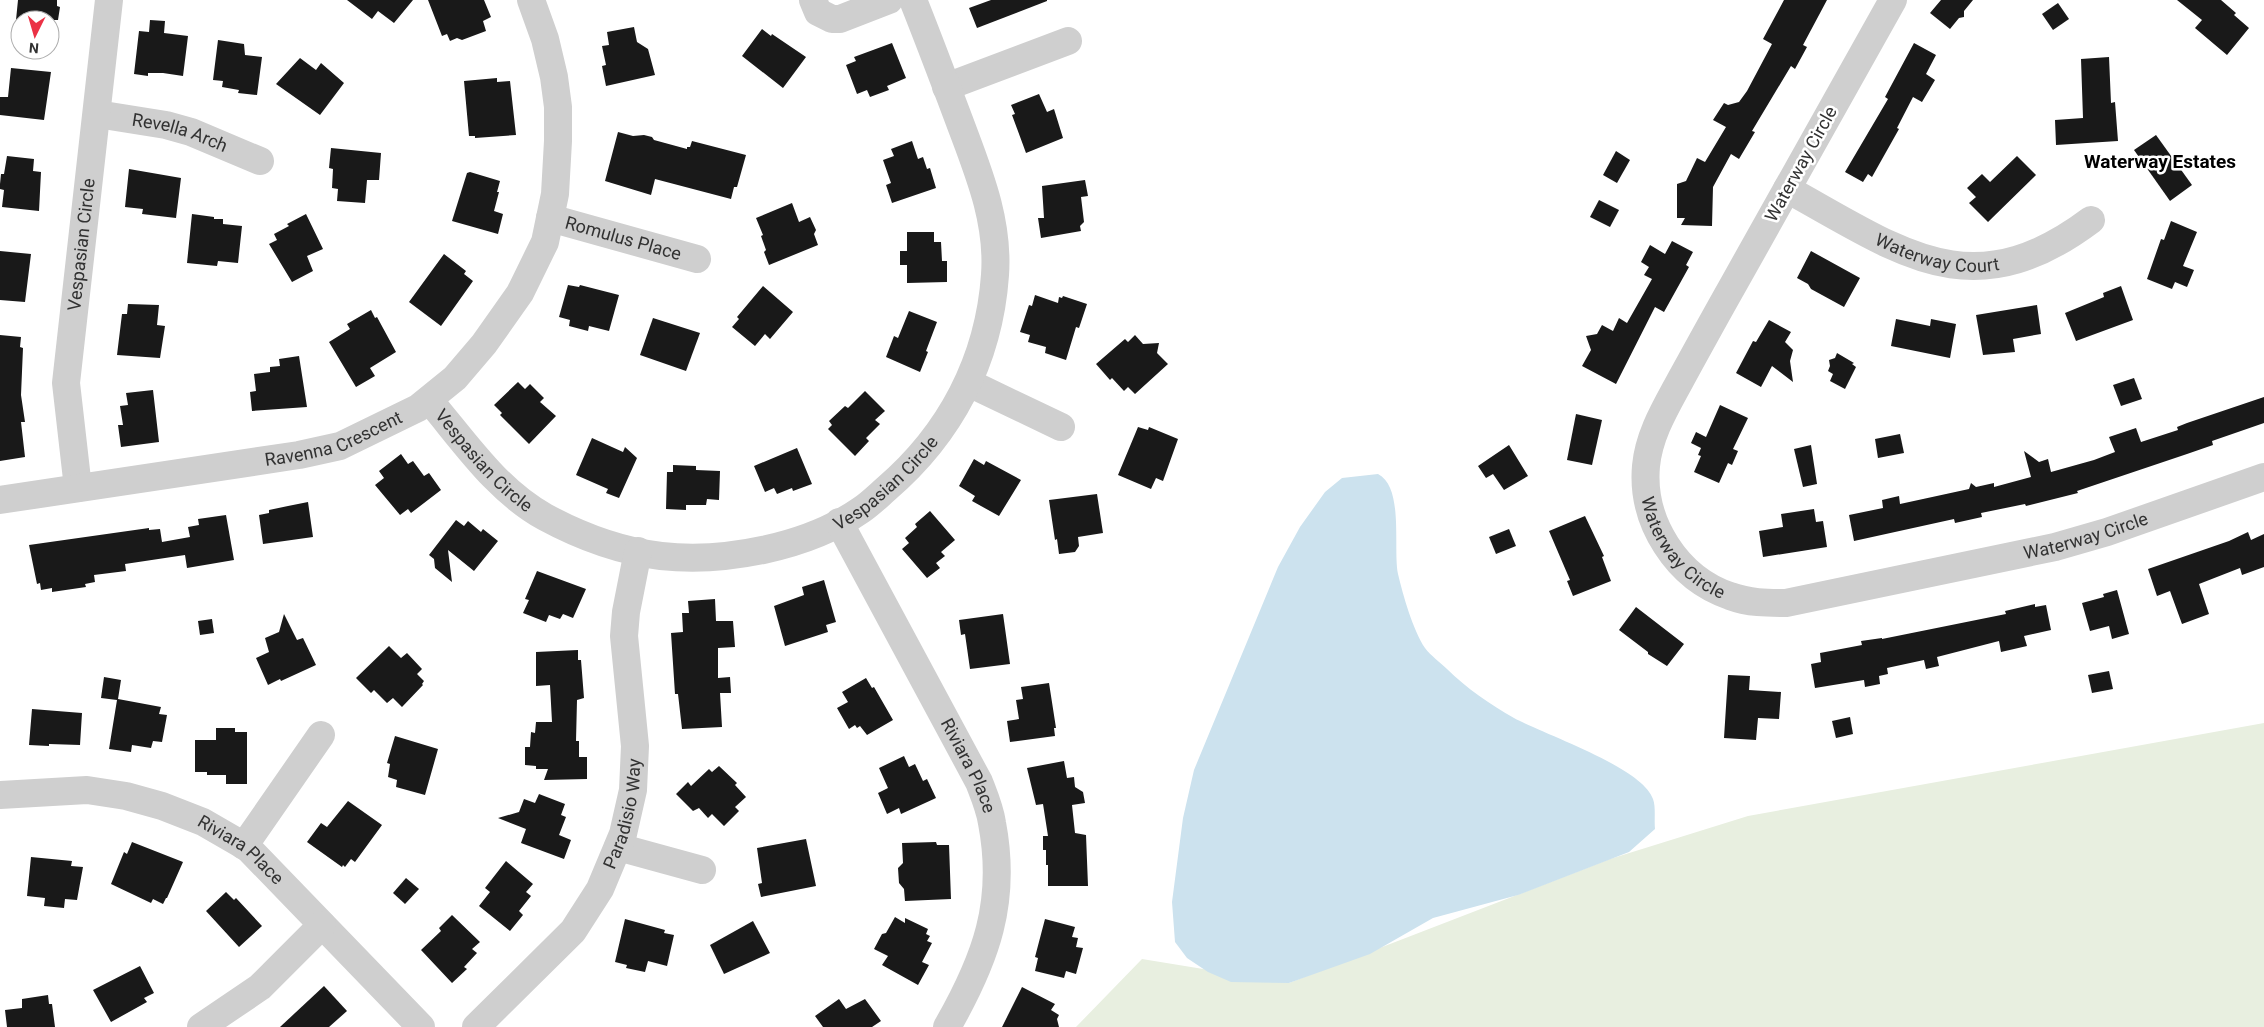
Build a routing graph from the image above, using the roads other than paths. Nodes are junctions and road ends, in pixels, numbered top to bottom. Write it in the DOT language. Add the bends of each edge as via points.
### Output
graph roads {
  1 [pos="109,0"];
  2 [pos="530,0"];
  3 [pos="813,0"];
  4 [pos="889,0"];
  5 [pos="913,0"];
  6 [pos="1894,0"];
  7 [pos="1068,41"];
  8 [pos="946,87"];
  9 [pos="96,114"];
  10 [pos="260,161"];
  11 [pos="1788,189"];
  12 [pos="550,218"];
  13 [pos="2090,220"];
  14 [pos="697,259"];
  15 [pos="968,383"];
  16 [pos="429,400"];
  17 [pos="1061,427"];
  18 [pos="2264,477"];
  19 [pos="78,488"];
  20 [pos="0,500"];
  21 [pos="839,522"];
  22 [pos="638,551"];
  23 [pos="321,735"];
  24 [pos="0,795"];
  25 [pos="244,846"];
  26 [pos="618,847"];
  27 [pos="702,870"];
  28 [pos="322,925"];
  29 [pos="201,1027"];
  30 [pos="422,1027"];
  31 [pos="476,1027"];
  32 [pos="947,1027"];
  1 -- 9 [label="street, Vespasian Circle"];
  2 -- 12 [label="street, Ravenna Crescent" via="545,39 558,107 555,194"];
  3 -- 4 [label="street" via="818,12 840,19"];
  5 -- 8 [label="street, Vespasian Circle"];
  6 -- 11 [label="street, Waterway Circle"];
  7 -- 8 [label="street"];
  8 -- 15 [label="street, Vespasian Circle" via="985,188 995,236 995,276 985,330"];
  9 -- 10 [label="street, Revella Arch" via="191,132"];
  9 -- 19 [label="street, Vespasian Circle" via="66,383"];
  11 -- 13 [label="street, Waterway Court" via="1920,259 1961,267 1993,266 2023,259 2051,246"];
  11 -- 18 [label="street, Waterway Circle" via="1653,432 1649,451 1646,467 1649,506 1657,529 1680,563 1708,586 1751,602 1786,603 2055,547"];
  12 -- 14 [label="street, Romulus Place"];
  12 -- 16 [label="street, Ravenna Crescent" via="545,242 520,293 484,344 455,378"];
  15 -- 17 [label="street"];
  15 -- 21 [label="street, Vespasian Circle" via="944,427 903,474 861,510"];
  16 -- 19 [label="street, Ravenna Crescent" via="340,446"];
  16 -- 22 [label="street, Vespasian Circle" via="503,488 544,517 610,545"];
  19 -- 20 [label="street, Ravenna Crescent"];
  21 -- 22 [label="street, Vespasian Circle" via="815,534 762,550 706,557 661,556"];
  21 -- 32 [label="street, Riviara Place" via="979,782 992,820 999,866 995,908 986,948"];
  22 -- 26 [label="street, Paradisio Way" via="624,636 635,746 633,790"];
  23 -- 25 [label="street"];
  24 -- 25 [label="street, Riviara Place" via="87,790 126,796 203,822"];
  25 -- 28 [label="street, Riviara Place"];
  26 -- 27 [label="street"];
  26 -- 31 [label="street, Paradisio Way" via="600,888 573,931"];
  28 -- 29 [label="street" via="260,986"];
  28 -- 30 [label="street, Riviara Place"];
}
